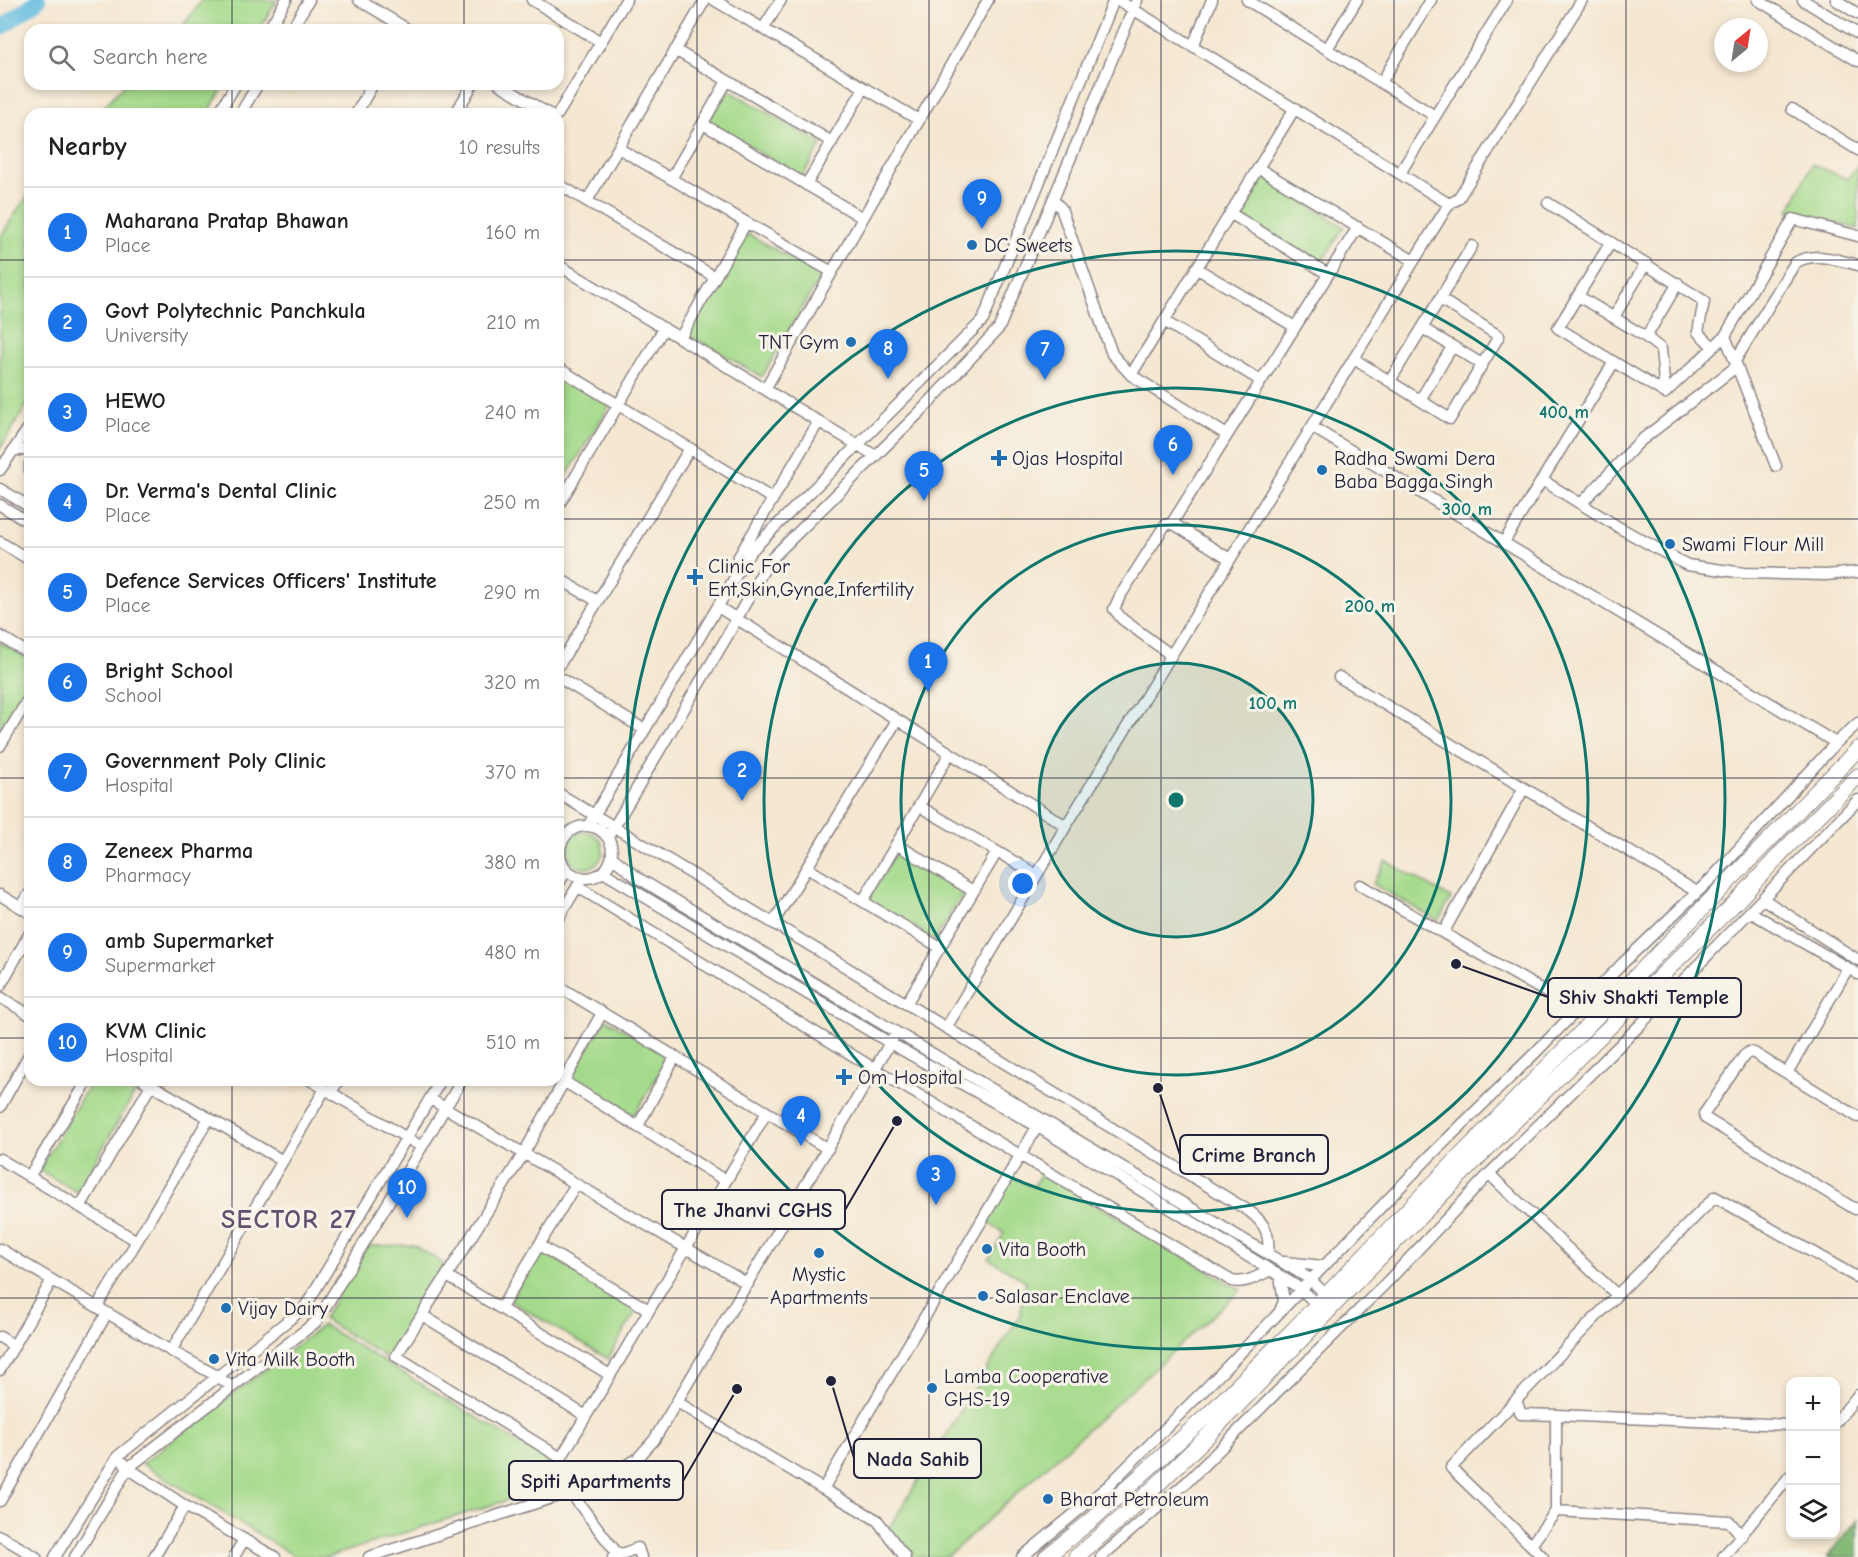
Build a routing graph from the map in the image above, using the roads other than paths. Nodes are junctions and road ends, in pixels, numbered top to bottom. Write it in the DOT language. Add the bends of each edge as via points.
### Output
graph roads {
  1 [pos="286,0"];
  2 [pos="309,0"];
  3 [pos="359,0"];
  4 [pos="532,0"];
  5 [pos="626,0"];
  6 [pos="705,0"];
  7 [pos="714,0"];
  8 [pos="781,0"];
  9 [pos="988,0"];
  10 [pos="1116,0"];
  11 [pos="1212,0"];
  12 [pos="1247,0"];
  13 [pos="1357,0"];
  14 [pos="1431,0"];
  15 [pos="1508,0"];
  16 [pos="1582,0"];
  17 [pos="1758,0"];
  18 [pos="1803,0"];
  19 [pos="1836,0"];
  20 [pos="1135,4"];
  21 [pos="1858,14"];
  22 [pos="272,24"];
  23 [pos="295,24"];
  24 [pos="397,24"];
  25 [pos="764,29"];
  26 [pos="1858,34"];
  27 [pos="601,42"];
  28 [pos="1193,46"];
  29 [pos="675,50"];
  30 [pos="1327,50"];
  31 [pos="1858,62"];
  32 [pos="727,81"];
  33 [pos="1381,83"];
  34 [pos="864,88"];
  35 [pos="232,90"];
  36 [pos="254,90"];
  37 [pos="370,90"];
  38 [pos="469,90"];
  39 [pos="509,90"];
  40 [pos="222,108"];
  41 [pos="244,108"];
  42 [pos="360,108"];
  43 [pos="459,108"];
  44 [pos="539,108"];
  45 [pos="562,108"];
  46 [pos="1295,108"];
  47 [pos="1792,109"];
  48 [pos="1435,116"];
  49 [pos="919,120"];
  50 [pos="703,124"];
  51 [pos="832,142"];
  52 [pos="618,148"];
  53 [pos="1858,150"];
  54 [pos="1258,168"];
  55 [pos="1400,173"];
  56 [pos="671,179"];
  57 [pos="806,185"];
  58 [pos="564,188"];
  59 [pos="587,201"];
  60 [pos="1053,201"];
  61 [pos="1548,203"];
  62 [pos="1449,204"];
  63 [pos="1230,213"];
  64 [pos="863,219"];
  65 [pos="746,223"];
  66 [pos="1358,227"];
  67 [pos="1858,236"];
  68 [pos="1611,242"];
  69 [pos="1472,246"];
  70 [pos="1414,261"];
  71 [pos="1646,264"];
  72 [pos="1858,265"];
  73 [pos="1196,268"];
  74 [pos="564,269"];
  75 [pos="832,272"];
  76 [pos="1328,274"];
  77 [pos="715,277"];
  78 [pos="1678,283"];
  79 [pos="1578,296"];
  80 [pos="1440,299"];
  81 [pos="1614,317"];
  82 [pos="1164,321"];
  83 [pos="1295,327"];
  84 [pos="664,328"];
  85 [pos="1422,328"];
  86 [pos="1725,336"];
  87 [pos="1646,337"];
  88 [pos="680,338"];
  89 [pos="1713,346"];
  90 [pos="1452,347"];
  91 [pos="1354,359"];
  92 [pos="1614,362"];
  93 [pos="1482,364"];
  94 [pos="1736,364"];
  95 [pos="564,372"];
  96 [pos="1131,375"];
  97 [pos="1261,381"];
  98 [pos="1390,381"];
  99 [pos="765,389"];
  100 [pos="1665,393"];
  101 [pos="1420,400"];
  102 [pos="618,405"];
  103 [pos="819,422"];
  104 [pos="1312,427"];
  105 [pos="1227,435"];
  106 [pos="24,436"];
  107 [pos="857,446"];
  108 [pos="690,448"];
  109 [pos="15,450"];
  110 [pos="24,450"];
  111 [pos="876,456"];
  112 [pos="1776,466"];
  113 [pos="0,470"];
  114 [pos="1542,480"];
  115 [pos="0,489"];
  116 [pos="564,496"];
  117 [pos="773,499"];
  118 [pos="24,503"];
  119 [pos="1581,504"];
  120 [pos="0,505"];
  121 [pos="24,519"];
  122 [pos="1172,523"];
  123 [pos="0,542"];
  124 [pos="1504,542"];
  125 [pos="24,557"];
  126 [pos="1230,559"];
  127 [pos="1858,572"];
  128 [pos="734,580"];
  129 [pos="564,582"];
  130 [pos="597,602"];
  131 [pos="718,607"];
  132 [pos="737,618"];
  133 [pos="0,636"];
  134 [pos="24,650"];
  135 [pos="1171,656"];
  136 [pos="564,657"];
  137 [pos="1338,677"];
  138 [pos="564,681"];
  139 [pos="24,706"];
  140 [pos="897,720"];
  141 [pos="1858,723"];
  142 [pos="645,730"];
  143 [pos="1836,743"];
  144 [pos="1,744"];
  145 [pos="1858,749"];
  146 [pos="950,753"];
  147 [pos="1858,776"];
  148 [pos="1524,788"];
  149 [pos="564,797"];
  150 [pos="1858,800"];
  151 [pos="919,806"];
  152 [pos="594,815"];
  153 [pos="588,826"];
  154 [pos="614,826"];
  155 [pos="1066,826"];
  156 [pos="564,829"];
  157 [pos="570,832"];
  158 [pos="608,837"];
  159 [pos="564,839"];
  160 [pos="896,844"];
  161 [pos="997,852"];
  162 [pos="612,857"];
  163 [pos="807,868"];
  164 [pos="603,872"];
  165 [pos="1037,875"];
  166 [pos="564,876"];
  167 [pos="581,882"];
  168 [pos="1360,885"];
  169 [pos="973,891"];
  170 [pos="1697,892"];
  171 [pos="0,895"];
  172 [pos="1763,899"];
  173 [pos="863,901"];
  174 [pos="24,909"];
  175 [pos="564,910"];
  176 [pos="1750,912"];
  177 [pos="773,923"];
  178 [pos="1443,933"];
  179 [pos="24,944"];
  180 [pos="939,947"];
  181 [pos="1858,960"];
  182 [pos="1848,968"];
  183 [pos="1858,974"];
  184 [pos="0,986"];
  185 [pos="564,990"];
  186 [pos="0,998"];
  187 [pos="906,1004"];
  188 [pos="1577,1010"];
  189 [pos="24,1012"];
  190 [pos="602,1013"];
  191 [pos="946,1028"];
  192 [pos="896,1032"];
  193 [pos="890,1043"];
  194 [pos="675,1057"];
  195 [pos="24,1064"];
  196 [pos="874,1070"];
  197 [pos="1787,1073"];
  198 [pos="565,1082"];
  199 [pos="84,1086"];
  200 [pos="145,1086"];
  201 [pos="154,1086"];
  202 [pos="320,1086"];
  203 [pos="333,1086"];
  204 [pos="438,1086"];
  205 [pos="458,1086"];
  206 [pos="563,1086"];
  207 [pos="328,1091"];
  208 [pos="430,1099"];
  209 [pos="0,1107"];
  210 [pos="445,1108"];
  211 [pos="767,1112"];
  212 [pos="1857,1115"];
  213 [pos="209,1118"];
  214 [pos="1040,1123"];
  215 [pos="638,1126"];
  216 [pos="407,1138"];
  217 [pos="422,1147"];
  218 [pos="828,1149"];
  219 [pos="524,1153"];
  220 [pos="1021,1155"];
  221 [pos="0,1159"];
  222 [pos="283,1161"];
  223 [pos="1489,1174"];
  224 [pos="29,1177"];
  225 [pos="726,1181"];
  226 [pos="576,1184"];
  227 [pos="80,1207"];
  228 [pos="1858,1208"];
  229 [pos="137,1241"];
  230 [pos="539,1245"];
  231 [pos="686,1248"];
  232 [pos="0,1249"];
  233 [pos="1268,1255"];
  234 [pos="1279,1262"];
  235 [pos="1323,1266"];
  236 [pos="1276,1273"];
  237 [pos="447,1276"];
  238 [pos="1858,1278"];
  239 [pos="1310,1279"];
  240 [pos="52,1280"];
  241 [pos="747,1284"];
  242 [pos="1301,1289"];
  243 [pos="1617,1295"];
  244 [pos="1326,1305"];
  245 [pos="97,1307"];
  246 [pos="501,1308"];
  247 [pos="649,1310"];
  248 [pos="108,1313"];
  249 [pos="1279,1314"];
  250 [pos="422,1315"];
  251 [pos="0,1337"];
  252 [pos="14,1346"];
  253 [pos="171,1351"];
  254 [pos="0,1370"];
  255 [pos="610,1374"];
  256 [pos="217,1376"];
  257 [pos="232,1387"];
  258 [pos="1858,1395"];
  259 [pos="1516,1400"];
  260 [pos="677,1402"];
  261 [pos="1556,1414"];
  262 [pos="586,1416"];
  263 [pos="1840,1417"];
  264 [pos="1786,1425"];
  265 [pos="118,1456"];
  266 [pos="128,1468"];
  267 [pos="1786,1482"];
  268 [pos="823,1489"];
  269 [pos="570,1492"];
  270 [pos="0,1501"];
  271 [pos="185,1506"];
  272 [pos="1556,1511"];
  273 [pos="0,1536"];
  274 [pos="1742,1536"];
  275 [pos="244,1539"];
  276 [pos="1531,1545"];
  277 [pos="616,1556"];
  278 [pos="36,1557"];
  279 [pos="55,1557"];
  280 [pos="75,1557"];
  281 [pos="154,1557"];
  282 [pos="234,1557"];
  283 [pos="275,1557"];
  284 [pos="369,1557"];
  285 [pos="641,1557"];
  286 [pos="905,1557"];
  287 [pos="1022,1557"];
  288 [pos="1046,1557"];
  289 [pos="1076,1557"];
  290 [pos="1101,1557"];
  291 [pos="1544,1557"];
  292 [pos="1724,1557"];
  1 -- 22 [label="street"];
  2 -- 23 [label="street"];
  3 -- 24 [label="street"];
  4 -- 27 [label="street"];
  5 -- 27 [label="street"];
  6 -- 29 [label="street"];
  7 -- 25 [label="street"];
  8 -- 25 [label="street"];
  9 -- 49 [label="street"];
  10 -- 20 [label="street"];
  10 -- 107 [label="street" via="983,320"];
  11 -- 28 [label="street"];
  12 -- 30 [label="street"];
  13 -- 30 [label="street"];
  14 -- 33 [label="street"];
  15 -- 48 [label="street"];
  16 -- 62 [label="street" via="1458,199"];
  17 -- 31 [label="street"];
  18 -- 26 [label="street"];
  19 -- 21 [label="street"];
  20 -- 28 [label="street"];
  20 -- 60 [label="street"];
  25 -- 34 [label="street"];
  27 -- 45 [label="street"];
  28 -- 46 [label="street"];
  29 -- 32 [label="street"];
  29 -- 52 [label="street"];
  30 -- 33 [label="street"];
  32 -- 50 [label="street"];
  32 -- 51 [label="street"];
  33 -- 48 [label="street"];
  34 -- 49 [label="street"];
  34 -- 51 [label="street"];
  35 -- 40 [label="street"];
  36 -- 41 [label="street"];
  37 -- 42 [label="street"];
  38 -- 43 [label="street"];
  39 -- 44 [label="street"];
  46 -- 54 [label="street"];
  46 -- 55 [label="street"];
  47 -- 53 [label="street"];
  48 -- 55 [label="street"];
  49 -- 64 [label="street"];
  50 -- 56 [label="street"];
  50 -- 57 [label="street"];
  51 -- 57 [label="street"];
  52 -- 56 [label="street"];
  52 -- 59 [label="street"];
  54 -- 63 [label="street"];
  54 -- 66 [label="street"];
  55 -- 62 [label="street"];
  56 -- 65 [label="street"];
  57 -- 64 [label="street"];
  58 -- 59 [label="street"];
  59 -- 77 [label="street"];
  60 -- 96 [label="street" via="1061,208 1112,354"];
  60 -- 111 [label="street" via="999,328"];
  61 -- 68 [label="street"];
  62 -- 70 [label="street"];
  63 -- 73 [label="street"];
  63 -- 76 [label="street"];
  64 -- 75 [label="street"];
  65 -- 75 [label="street"];
  65 -- 77 [label="street"];
  66 -- 70 [label="street"];
  66 -- 76 [label="street"];
  67 -- 86 [label="street" via="1793,219"];
  68 -- 71 [label="street"];
  68 -- 79 [label="street"];
  69 -- 80 [label="street"];
  70 -- 91 [label="street"];
  71 -- 78 [label="street"];
  71 -- 81 [label="street"];
  72 -- 94 [label="street" via="1825,258 1803,258 1795,263"];
  73 -- 82 [label="street"];
  73 -- 83 [label="street"];
  74 -- 84 [label="street"];
  75 -- 99 [label="street"];
  76 -- 83 [label="street"];
  77 -- 88 [label="street"];
  78 -- 87 [label="street"];
  78 -- 89 [label="street" via="1704,301 1698,332"];
  79 -- 81 [label="street"];
  79 -- 92 [label="street" via="1558,328"];
  80 -- 85 [label="street"];
  80 -- 93 [label="street" via="1498,336"];
  81 -- 87 [label="street"];
  82 -- 96 [label="street"];
  82 -- 97 [label="street"];
  83 -- 97 [label="street"];
  84 -- 88 [label="street"];
  84 -- 102 [label="street"];
  85 -- 90 [label="street"];
  85 -- 98 [label="street"];
  86 -- 89 [label="street"];
  86 -- 94 [label="street"];
  87 -- 100 [label="street" via="1661,349"];
  88 -- 99 [label="street"];
  89 -- 100 [label="street"];
  90 -- 93 [label="street"];
  90 -- 101 [label="street"];
  91 -- 98 [label="street"];
  91 -- 104 [label="street"];
  92 -- 100 [label="street"];
  92 -- 114 [label="street"];
  93 -- 101 [label="street" via="1450,418"];
  94 -- 112 [label="street"];
  94 -- 119 [label="street" via="1639,442"];
  95 -- 102 [label="street"];
  96 -- 105 [label="street"];
  97 -- 105 [label="street"];
  98 -- 101 [label="street"];
  99 -- 103 [label="street"];
  102 -- 108 [label="street"];
  102 -- 116 [label="street"];
  103 -- 107 [label="street"];
  103 -- 117 [label="street"];
  104 -- 124 [label="street"];
  104 -- 126 [label="street"];
  105 -- 122 [label="street"];
  106 -- 109 [label="street"];
  107 -- 111 [label="street"];
  107 -- 128 [label="street" via="750,552"];
  108 -- 117 [label="street"];
  108 -- 130 [label="street"];
  109 -- 110 [label="street"];
  109 -- 113 [label="street"];
  111 -- 132 [label="street" via="768,562"];
  114 -- 119 [label="street"];
  114 -- 124 [label="street"];
  115 -- 118 [label="street"];
  117 -- 128 [label="street" via="738,558"];
  119 -- 127 [label="street" via="1687,565 1744,573"];
  120 -- 121 [label="street"];
  122 -- 126 [label="street"];
  122 -- 135 [label="street" via="1165,525 1114,609"];
  123 -- 125 [label="street"];
  124 -- 143 [label="street"];
  126 -- 135 [label="street"];
  128 -- 131 [label="street"];
  129 -- 130 [label="street"];
  130 -- 136 [label="street"];
  131 -- 132 [label="street"];
  131 -- 142 [label="street"];
  132 -- 140 [label="street"];
  132 -- 154 [label="street"];
  133 -- 134 [label="street"];
  135 -- 155 [label="street"];
  137 -- 148 [label="street"];
  138 -- 142 [label="street"];
  139 -- 144 [label="street"];
  140 -- 146 [label="street"];
  140 -- 163 [label="street"];
  141 -- 143 [label="street"];
  142 -- 152 [label="street"];
  143 -- 170 [label="street"];
  145 -- 244 [label="highway"];
  146 -- 151 [label="street"];
  146 -- 155 [label="street"];
  147 -- 244 [label="highway" via="1446,1191"];
  148 -- 170 [label="street"];
  148 -- 178 [label="street"];
  149 -- 152 [label="street"];
  150 -- 172 [label="street"];
  151 -- 160 [label="street"];
  151 -- 161 [label="street"];
  152 -- 153 [label="street"];
  152 -- 154 [label="street"];
  153 -- 157 [label="street"];
  153 -- 158 [label="street"];
  154 -- 158 [label="street"];
  154 -- 177 [label="street"];
  155 -- 165 [label="street"];
  156 -- 157 [label="street"];
  157 -- 159 [label="street"];
  158 -- 162 [label="street"];
  160 -- 169 [label="street"];
  160 -- 173 [label="street"];
  161 -- 165 [label="street"];
  161 -- 169 [label="street"];
  162 -- 164 [label="street"];
  162 -- 192 [label="street" via="638,878"];
  163 -- 173 [label="street"];
  163 -- 177 [label="street"];
  164 -- 167 [label="street"];
  164 -- 193 [label="street"];
  165 -- 191 [label="street"];
  166 -- 167 [label="street" via="578,876"];
  167 -- 175 [label="street"];
  167 -- 196 [label="street"];
  168 -- 178 [label="street"];
  169 -- 180 [label="street"];
  170 -- 188 [label="street"];
  171 -- 174 [label="street"];
  172 -- 176 [label="street"];
  172 -- 181 [label="street"];
  173 -- 180 [label="street"];
  176 -- 182 [label="street"];
  176 -- 223 [label="street"];
  177 -- 187 [label="street"];
  178 -- 188 [label="street"];
  179 -- 184 [label="street"];
  180 -- 187 [label="street"];
  182 -- 183 [label="street"];
  182 -- 197 [label="street"];
  185 -- 190 [label="street"];
  186 -- 189 [label="street"];
  187 -- 191 [label="street"];
  188 -- 235 [label="street"];
  190 -- 194 [label="street"];
  190 -- 198 [label="street"];
  191 -- 233 [label="street" via="1249,1211 1268,1233"];
  192 -- 193 [label="street"];
  192 -- 214 [label="street"];
  193 -- 196 [label="street"];
  193 -- 214 [label="street"];
  194 -- 211 [label="street"];
  194 -- 215 [label="street"];
  195 -- 209 [label="street"];
  196 -- 218 [label="street"];
  196 -- 220 [label="street"];
  197 -- 212 [label="street"];
  197 -- 228 [label="street" via="1749,1052 1704,1116"];
  198 -- 215 [label="street"];
  199 -- 224 [label="street"];
  200 -- 227 [label="street"];
  201 -- 213 [label="street"];
  202 -- 207 [label="street"];
  203 -- 207 [label="street"];
  204 -- 208 [label="street"];
  205 -- 210 [label="street"];
  206 -- 219 [label="street"];
  207 -- 216 [label="street"];
  207 -- 222 [label="street"];
  208 -- 210 [label="street"];
  208 -- 216 [label="street"];
  210 -- 217 [label="street"];
  210 -- 219 [label="street"];
  211 -- 218 [label="street"];
  211 -- 225 [label="street"];
  213 -- 222 [label="street"];
  213 -- 229 [label="street"];
  214 -- 220 [label="street"];
  214 -- 233 [label="street"];
  214 -- 236 [label="street"];
  215 -- 225 [label="street"];
  216 -- 217 [label="street"];
  216 -- 256 [label="street" via="305,1307"];
  217 -- 257 [label="street" via="317,1321"];
  218 -- 241 [label="street"];
  219 -- 226 [label="street"];
  219 -- 237 [label="street"];
  220 -- 236 [label="street" via="1232,1281"];
  220 -- 268 [label="street"];
  221 -- 224 [label="street"];
  222 -- 253 [label="street"];
  223 -- 243 [label="street"];
  223 -- 290 [label="street" via="1188,1481"];
  224 -- 227 [label="street"];
  225 -- 231 [label="street"];
  226 -- 230 [label="street"];
  226 -- 231 [label="street"];
  227 -- 229 [label="street"];
  229 -- 245 [label="street"];
  230 -- 246 [label="street"];
  230 -- 247 [label="street"];
  231 -- 241 [label="street"];
  231 -- 247 [label="street"];
  232 -- 240 [label="street"];
  233 -- 234 [label="street"];
  234 -- 235 [label="street"];
  234 -- 239 [label="street"];
  235 -- 239 [label="street"];
  236 -- 242 [label="street"];
  236 -- 249 [label="street" via="1284,1301"];
  237 -- 246 [label="street"];
  237 -- 250 [label="street"];
  238 -- 243 [label="street" via="1715,1197"];
  239 -- 242 [label="street"];
  239 -- 244 [label="street"];
  240 -- 245 [label="street"];
  240 -- 252 [label="street"];
  241 -- 260 [label="street"];
  242 -- 244 [label="street"];
  242 -- 249 [label="street"];
  243 -- 259 [label="street"];
  244 -- 288 [label="highway" via="1093,1519"];
  244 -- 289 [label="highway" via="1208,1438"];
  245 -- 248 [label="street"];
  246 -- 255 [label="street"];
  247 -- 255 [label="street"];
  248 -- 253 [label="street"];
  248 -- 270 [label="street"];
  249 -- 287 [label="street" via="1108,1486"];
  250 -- 262 [label="street"];
  250 -- 262 [label="street" via="396,1356 541,1446 561,1458"];
  251 -- 252 [label="street"];
  252 -- 254 [label="street"];
  253 -- 256 [label="street"];
  255 -- 262 [label="street"];
  256 -- 257 [label="street"];
  256 -- 265 [label="street"];
  257 -- 266 [label="street"];
  258 -- 263 [label="street"];
  259 -- 261 [label="street" via="1521,1414"];
  259 -- 276 [label="street" via="1452,1468"];
  260 -- 268 [label="street"];
  260 -- 269 [label="street" via="654,1440 637,1459 598,1483"];
  261 -- 264 [label="street"];
  261 -- 272 [label="street"];
  265 -- 266 [label="street"];
  265 -- 279 [label="street"];
  266 -- 271 [label="street"];
  266 -- 280 [label="street"];
  267 -- 274 [label="street"];
  268 -- 286 [label="street" via="877,1521"];
  269 -- 277 [label="street"];
  269 -- 284 [label="street"];
  271 -- 275 [label="street"];
  271 -- 281 [label="street"];
  272 -- 274 [label="street" via="1730,1521"];
  272 -- 276 [label="street"];
  273 -- 278 [label="street"];
  274 -- 292 [label="street"];
  275 -- 282 [label="street"];
  275 -- 283 [label="street"];
  276 -- 291 [label="street"];
  277 -- 285 [label="street" via="638,1548"];
}
